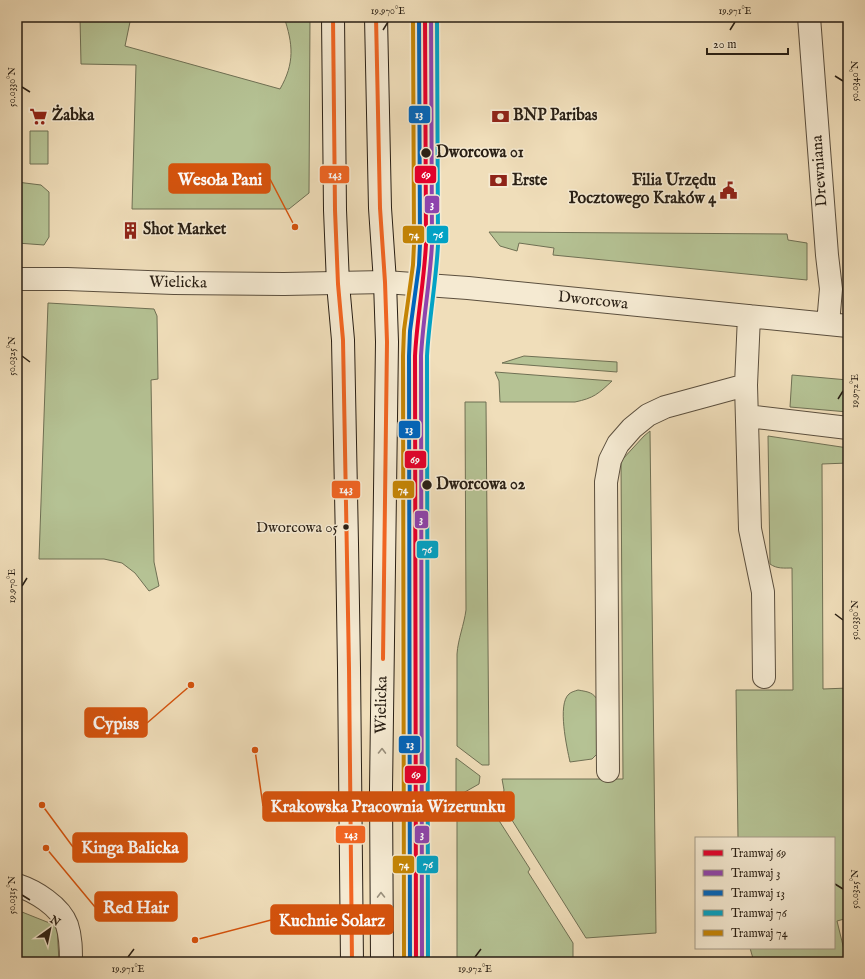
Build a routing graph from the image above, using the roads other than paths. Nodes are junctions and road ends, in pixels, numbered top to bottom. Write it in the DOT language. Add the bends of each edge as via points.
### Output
graph roads {
  1 [pos="333,17"];
  2 [pos="376,17"];
  3 [pos="808,17"];
  4 [pos="17,279"];
  5 [pos="386,282"];
  6 [pos="338,284"];
  7 [pos="749,316"];
  8 [pos="838,325"];
  9 [pos="746,385"];
  10 [pos="747,416"];
  11 [pos="848,428"];
  12 [pos="764,677"];
  13 [pos="608,771"];
  14 [pos="17,885"];
  15 [pos="71,962"];
  16 [pos="352,962"];
  17 [pos="382,962"];
  1 -- 6 [label="street, Wielicka"];
  2 -- 5 [label="street, Wielicka" via="380,208"];
  3 -- 8 [label="street, Drewniana" via="827,255"];
  4 -- 6 [label="street, Wielicka"];
  5 -- 6 [label="street, Dworcowa"];
  5 -- 7 [label="street, Dworcowa"];
  17 -- 5 [label="street, Wielicka, one-way" via="381,790"];
  6 -- 16 [label="street, Wielicka" via="343,340"];
  7 -- 8 [label="street, Dworcowa"];
  7 -- 9 [label="street"];
  9 -- 10 [label="street"];
  9 -- 13 [label="street" via="665,407 648,415 618,444 610,460 606,482"];
  10 -- 11 [label="street"];
  10 -- 12 [label="street" via="750,529 763,592"];
  14 -- 15 [label="street" via="41,896 58,909 67,923 71,938"];
}
